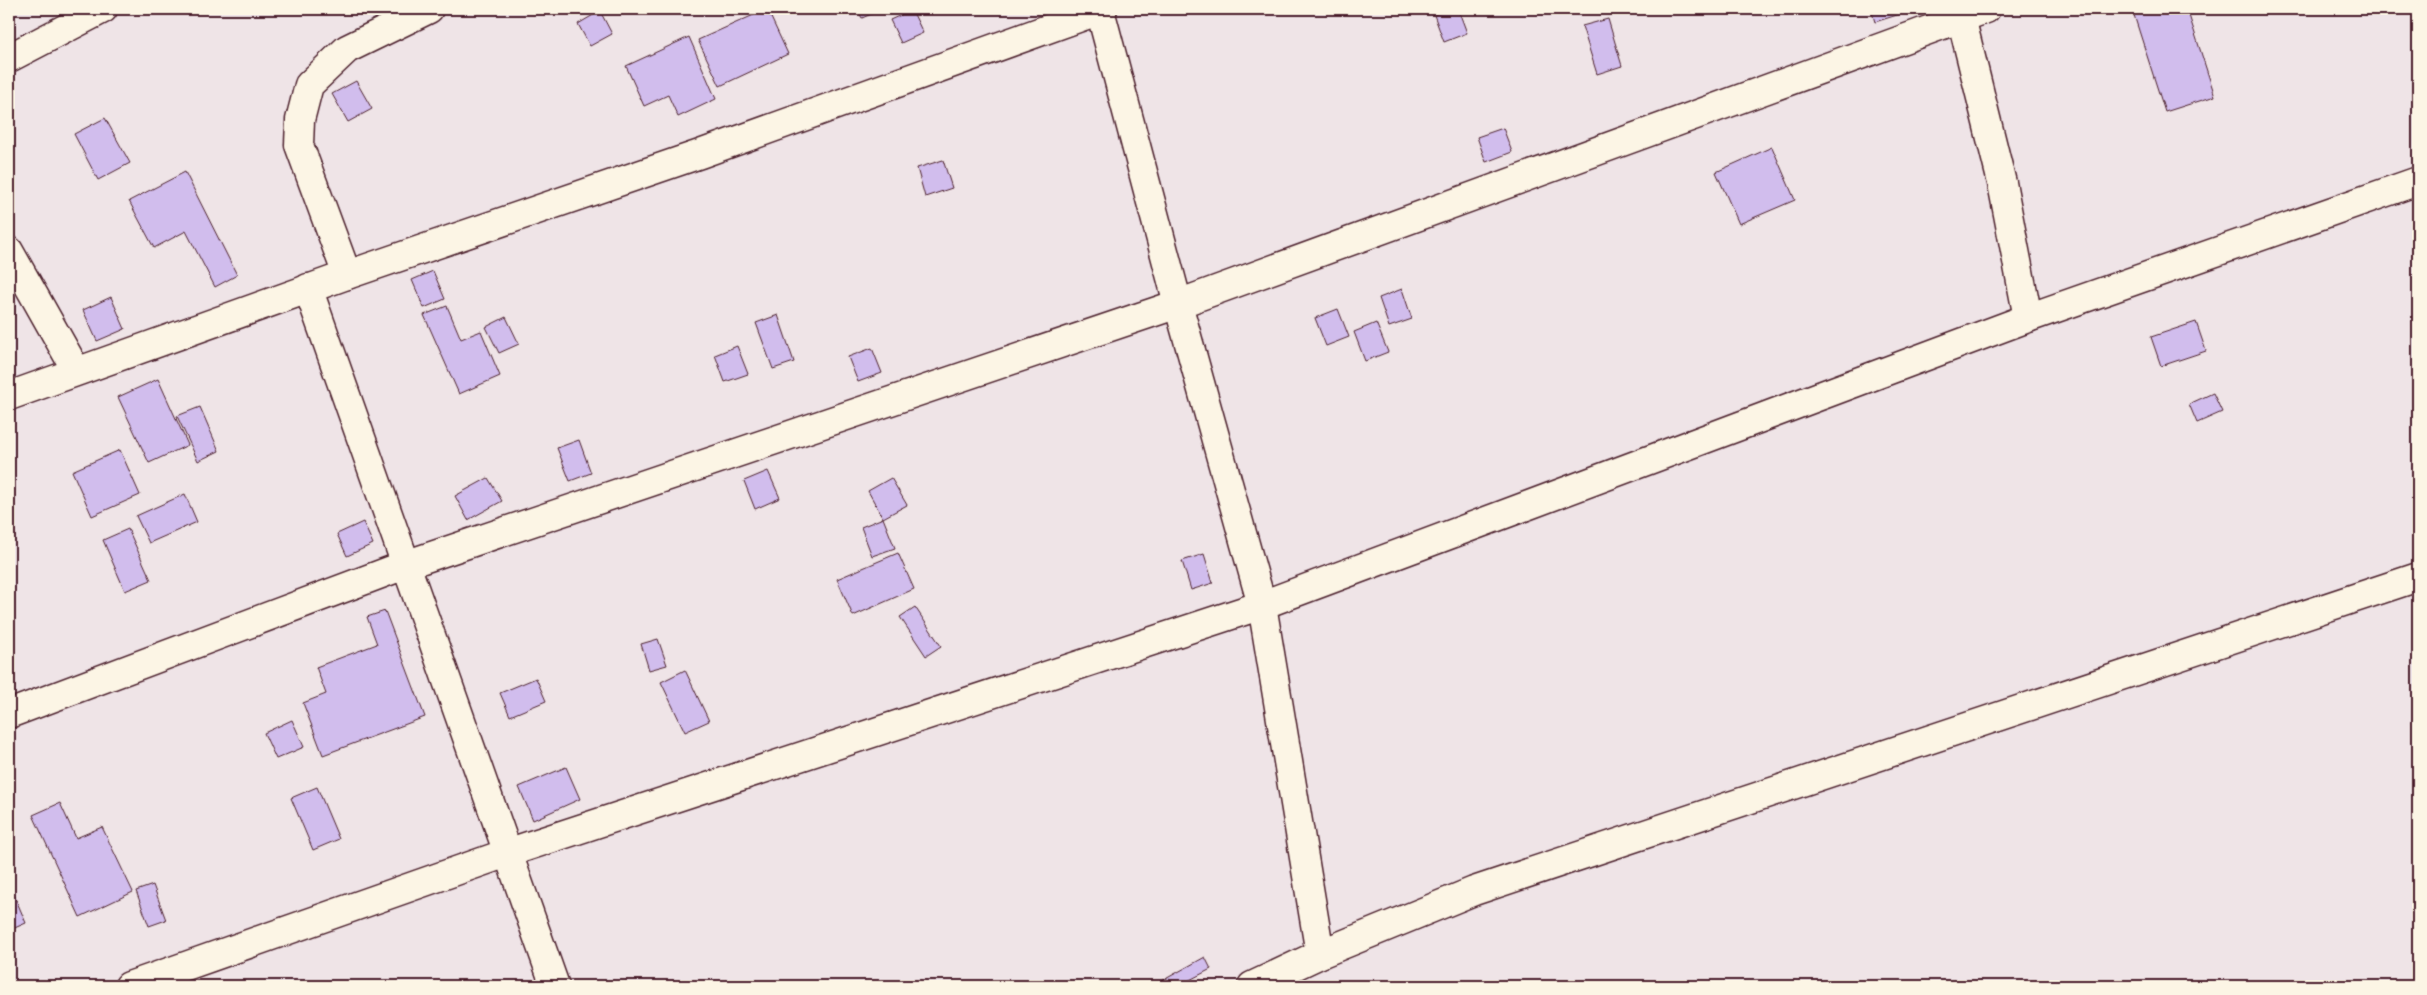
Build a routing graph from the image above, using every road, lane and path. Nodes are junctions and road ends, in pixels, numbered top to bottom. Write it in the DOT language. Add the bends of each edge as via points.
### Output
graph roads {
  1 [pos="103,9"];
  2 [pos="429,9"];
  3 [pos="1102,9"];
  4 [pos="1969,12"];
  5 [pos="9,58"];
  6 [pos="2418,181"];
  7 [pos="9,250"];
  8 [pos="348,275"];
  9 [pos="308,288"];
  10 [pos="1178,304"];
  11 [pos="2028,318"];
  12 [pos="76,370"];
  13 [pos="9,396"];
  14 [pos="405,565"];
  15 [pos="2418,577"];
  16 [pos="1262,605"];
  17 [pos="9,714"];
  18 [pos="507,853"];
  19 [pos="1320,954"];
  20 [pos="129,986"];
  21 [pos="555,986"];
  22 [pos="1252,986"];
  1 -- 5 [label="street"];
  2 -- 8 [label="street" via="347,49 309,85 300,120 299,145"];
  3 -- 8 [label="street" via="710,150"];
  3 -- 10 [label="street"];
  4 -- 10 [label="street"];
  4 -- 11 [label="street"];
  6 -- 11 [label="street"];
  7 -- 12 [label="street"];
  8 -- 9 [label="street"];
  9 -- 12 [label="street"];
  9 -- 14 [label="street"];
  10 -- 14 [label="street"];
  10 -- 16 [label="street"];
  11 -- 16 [label="street"];
  12 -- 13 [label="street"];
  14 -- 17 [label="street"];
  14 -- 18 [label="street"];
  15 -- 19 [label="street" via="1474,891"];
  16 -- 18 [label="street"];
  16 -- 19 [label="street"];
  18 -- 20 [label="street"];
  18 -- 21 [label="street"];
  19 -- 22 [label="street"];
}
